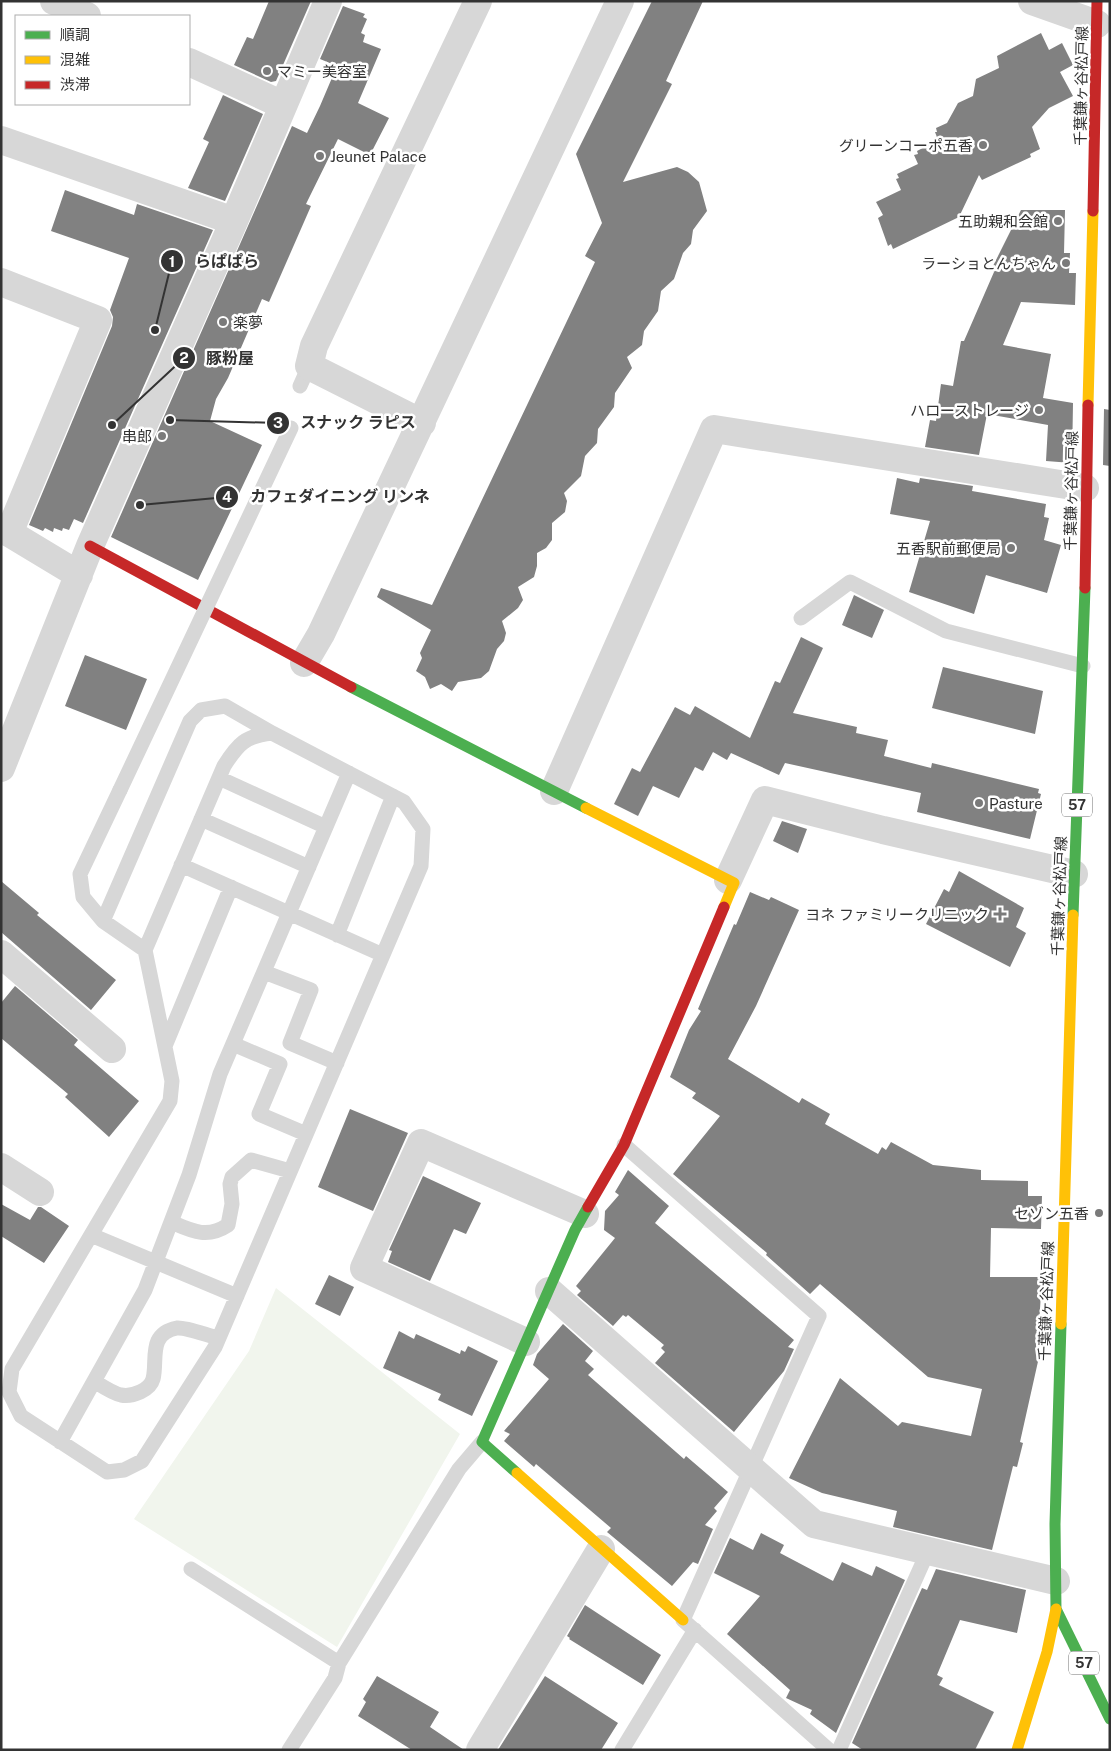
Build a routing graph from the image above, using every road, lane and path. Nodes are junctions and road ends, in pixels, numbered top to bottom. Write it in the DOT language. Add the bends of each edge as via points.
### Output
graph roads {
  1 [pos="54,1"];
  2 [pos="328,1"];
  3 [pos="478,1"];
  4 [pos="620,1"];
  5 [pos="1032,1"];
  6 [pos="1097,13"];
  7 [pos="85,15"];
  8 [pos="190,62"];
  9 [pos="283,105"];
  10 [pos="1,140"];
  11 [pos="234,221"];
  12 [pos="1,282"];
  13 [pos="422,423"];
  14 [pos="292,428"];
  15 [pos="1086,488"];
  16 [pos="5,530"];
  17 [pos="90,546"];
  18 [pos="79,575"];
  19 [pos="800,618"];
  20 [pos="304,663"];
  21 [pos="1083,666"];
  22 [pos="272,733"];
  23 [pos="1,768"];
  24 [pos="349,773"];
  25 [pos="219,778"];
  26 [pos="554,791"];
  27 [pos="393,796"];
  28 [pos="201,819"];
  29 [pos="326,827"];
  30 [pos="181,865"];
  31 [pos="309,867"];
  32 [pos="1074,874"];
  33 [pos="731,882"];
  34 [pos="231,887"];
  35 [pos="289,913"];
  36 [pos="103,921"];
  37 [pos="337,935"];
  38 [pos="145,950"];
  39 [pos="1,954"];
  40 [pos="383,955"];
  41 [pos="264,972"];
  42 [pos="233,1044"];
  43 [pos="165,1046"];
  44 [pos="112,1049"];
  45 [pos="337,1063"];
  46 [pos="306,1134"];
  47 [pos="624,1145"];
  48 [pos="1,1168"];
  49 [pos="290,1171"];
  50 [pos="40,1192"];
  51 [pos="585,1214"];
  52 [pos="171,1222"];
  53 [pos="91,1235"];
  54 [pos="156,1262"];
  55 [pos="549,1291"];
  56 [pos="236,1296"];
  57 [pos="219,1338"];
  58 [pos="526,1342"];
  59 [pos="94,1381"];
  60 [pos="60,1442"];
  61 [pos="482,1442"];
  62 [pos="752,1470"];
  63 [pos="601,1549"];
  64 [pos="928,1551"];
  65 [pos="191,1569"];
  66 [pos="1056,1581"];
  67 [pos="1056,1608"];
  68 [pos="683,1620"];
  69 [pos="695,1630"];
  70 [pos="339,1663"];
  71 [pos="1110,1719"];
  72 [pos="290,1750"];
  73 [pos="480,1750"];
  74 [pos="622,1750"];
  75 [pos="829,1750"];
  76 [pos="839,1750"];
  77 [pos="1017,1750"];
  1 -- 7 [label="street"];
  2 -- 9 [label="street"];
  3 -- 13 [label="street" via="314,346 304,376"];
  4 -- 13 [label="street"];
  5 -- 6 [label="street"];
  6 -- 15 [label="street, 千葉鎌ヶ谷松戸線 / 57"];
  8 -- 9 [label="street"];
  9 -- 11 [label="street"];
  10 -- 11 [label="street"];
  11 -- 17 [label="street"];
  12 -- 16 [label="street" via="98,320"];
  13 -- 20 [label="street"];
  14 -- 36 [label="lane, bridge" via="80,874 83,897"];
  15 -- 21 [label="street, 千葉鎌ヶ谷松戸線 / 57"];
  15 -- 26 [label="street" via="714,429"];
  16 -- 18 [label="street"];
  17 -- 18 [label="street"];
  17 -- 20 [label="street"];
  18 -- 23 [label="street"];
  19 -- 21 [label="lane" via="850,582 946,631"];
  20 -- 26 [label="street"];
  21 -- 32 [label="street, 千葉鎌ヶ谷松戸線 / 57"];
  22 -- 24 [label="lane"];
  22 -- 25 [label="lane" via="256,735 237,745"];
  22 -- 36 [label="lane" via="225,706 201,710 190,721"];
  24 -- 27 [label="lane"];
  24 -- 29 [label="lane"];
  25 -- 28 [label="lane"];
  25 -- 29 [label="lane"];
  26 -- 33 [label="street"];
  27 -- 37 [label="lane"];
  27 -- 40 [label="lane" via="404,802 423,830 421,866"];
  28 -- 30 [label="lane"];
  28 -- 31 [label="lane"];
  29 -- 31 [label="lane"];
  30 -- 34 [label="lane"];
  30 -- 38 [label="lane"];
  31 -- 35 [label="lane"];
  32 -- 33 [label="street" via="765,800"];
  32 -- 66 [label="street, 千葉鎌ヶ谷松戸線 / 57"];
  33 -- 47 [label="street"];
  34 -- 35 [label="lane"];
  34 -- 43 [label="lane"];
  35 -- 37 [label="lane"];
  35 -- 41 [label="lane"];
  36 -- 38 [label="lane"];
  37 -- 40 [label="lane"];
  38 -- 43 [label="lane"];
  39 -- 44 [label="street"];
  40 -- 45 [label="lane"];
  41 -- 42 [label="lane"];
  41 -- 45 [label="lane" via="311,990 290,1043"];
  42 -- 46 [label="lane" via="280,1064 260,1114"];
  42 -- 52 [label="lane"];
  43 -- 53 [label="lane" via="172,1081 170,1101"];
  45 -- 46 [label="lane"];
  46 -- 49 [label="lane"];
  47 -- 51 [label="street"];
  47 -- 62 [label="lane" via="819,1316"];
  48 -- 50 [label="street"];
  49 -- 52 [label="lane" via="251,1160 242,1166 230,1184 232,1204 228,1225 218,1232 199,1232"];
  49 -- 56 [label="lane"];
  51 -- 55 [label="street"];
  51 -- 58 [label="street" via="421,1143 364,1268"];
  52 -- 54 [label="lane"];
  53 -- 54 [label="lane"];
  53 -- 60 [label="lane" via="12,1369 9,1392 22,1416"];
  54 -- 56 [label="lane"];
  54 -- 59 [label="lane" via="145,1290"];
  55 -- 58 [label="street"];
  55 -- 62 [label="street"];
  56 -- 57 [label="lane"];
  57 -- 59 [label="lane" via="179,1328 167,1332 157,1343 153,1355 153,1379 148,1388 138,1393 122,1395"];
  57 -- 60 [label="lane" via="142,1461 124,1470 107,1472"];
  58 -- 61 [label="street"];
  59 -- 60 [label="lane"];
  61 -- 63 [label="street"];
  61 -- 70 [label="lane" via="459,1469"];
  62 -- 64 [label="street" via="814,1524"];
  62 -- 68 [label="lane"];
  63 -- 68 [label="street"];
  63 -- 73 [label="street"];
  64 -- 66 [label="street"];
  64 -- 76 [label="lane"];
  65 -- 70 [label="lane"];
  66 -- 67 [label="street, 千葉鎌ヶ谷松戸線 / 57"];
  67 -- 71 [label="street, 千葉鎌ヶ谷松戸線 / 57"];
  67 -- 77 [label="street" via="1047,1652"];
  68 -- 69 [label="lane"];
  69 -- 74 [label="lane"];
  69 -- 75 [label="lane"];
  70 -- 72 [label="lane" via="335,1678"];
}
